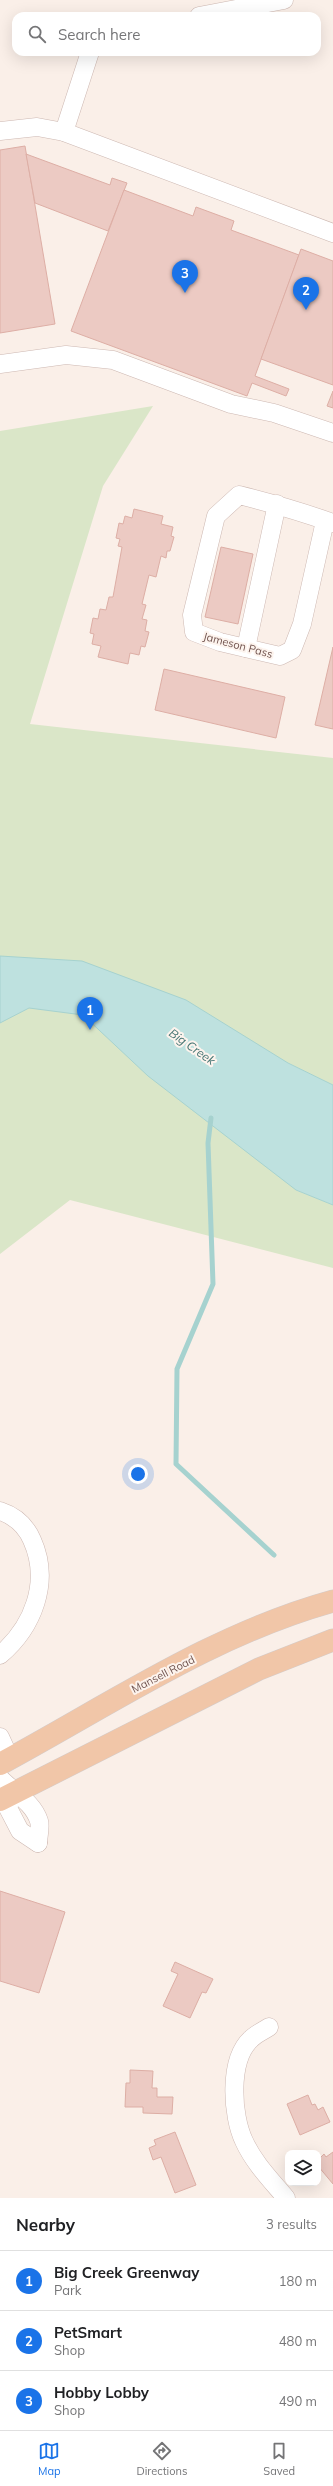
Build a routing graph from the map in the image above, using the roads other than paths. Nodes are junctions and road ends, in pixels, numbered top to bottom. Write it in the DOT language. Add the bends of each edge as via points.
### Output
graph roads {
  1 [pos="284,0"];
  2 [pos="220,12"];
  3 [pos="89,56"];
  4 [pos="0,132"];
  5 [pos="64,132"];
  6 [pos="333,233"];
  7 [pos="0,364"];
  8 [pos="333,432"];
  9 [pos="277,504"];
  10 [pos="329,522"];
  11 [pos="246,648"];
  12 [pos="0,1511"];
  13 [pos="333,1601"];
  14 [pos="333,1640"];
  15 [pos="0,1655"];
  16 [pos="0,1736"];
  17 [pos="5,1779"];
  18 [pos="269,2027"];
  19 [pos="286,2198"];
  1 -- 2 [label="street"];
  3 -- 5 [label="street"];
  4 -- 5 [label="street" via="37,127"];
  5 -- 6 [label="street"];
  7 -- 8 [label="street" via="66,355 113,360 231,404 274,413"];
  9 -- 10 [label="street, Jameson Pass"];
  9 -- 11 [label="street"];
  9 -- 11 [label="street, Jameson Pass" via="239,495 216,516 192,615 194,632"];
  10 -- 11 [label="street, Jameson Pass" via="302,624 292,650 280,656"];
  12 -- 15 [label="street" via="27,1527 40,1566 40,1586 36,1605 25,1627"];
  13 -- 17 [label="main road, Mansell Road" via="237,1636 124,1694"];
  14 -- 17 [label="main road" via="259,1669"];
  16 -- 17 [label="street"];
  18 -- 19 [label="street" via="250,2040 239,2058 234,2091 237,2122 255,2161"];
}
